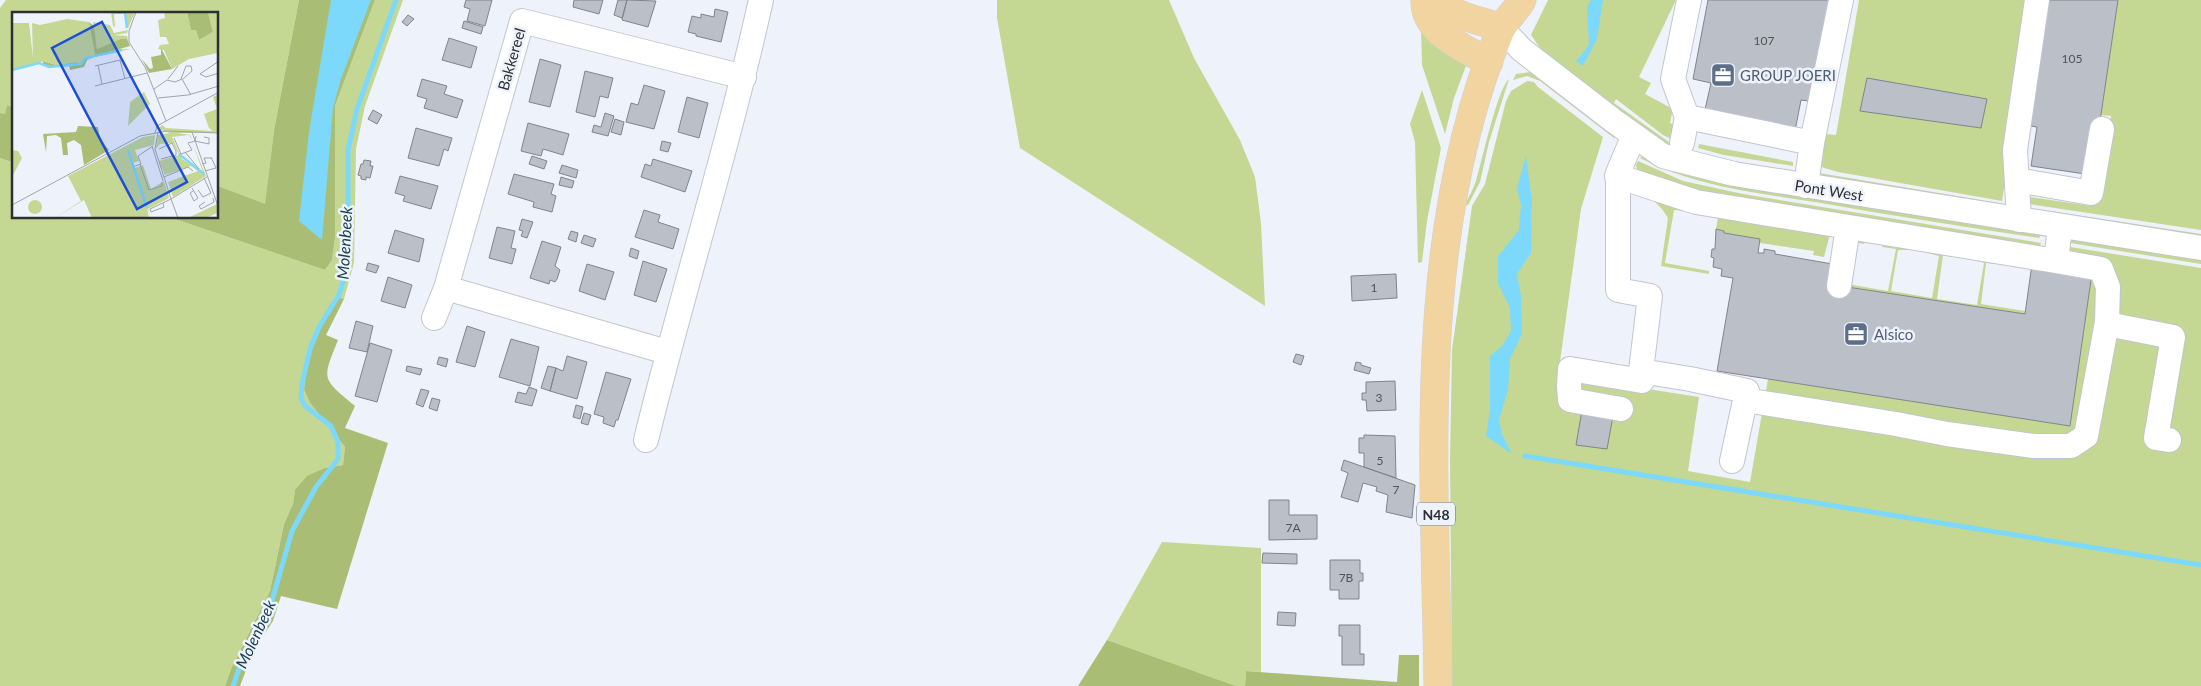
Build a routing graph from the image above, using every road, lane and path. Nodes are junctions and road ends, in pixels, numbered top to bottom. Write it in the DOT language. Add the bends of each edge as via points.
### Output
graph roads {
  1 [pos="761,0"];
  2 [pos="1425,0"];
  3 [pos="1440,0"];
  4 [pos="1506,0"];
  5 [pos="1522,0"];
  6 [pos="1689,0"];
  7 [pos="1840,0"];
  8 [pos="2037,0"];
  9 [pos="1501,28"];
  10 [pos="1489,62"];
  11 [pos="744,77"];
  12 [pos="1687,117"];
  13 [pos="2102,129"];
  14 [pos="1634,135"];
  15 [pos="1682,143"];
  16 [pos="1812,144"];
  17 [pos="1618,176"];
  18 [pos="2017,180"];
  19 [pos="1806,186"];
  20 [pos="2019,220"];
  21 [pos="2060,227"];
  22 [pos="1848,228"];
  23 [pos="2201,248"];
  24 [pos="2056,261"];
  25 [pos="1840,286"];
  26 [pos="446,288"];
  27 [pos="434,318"];
  28 [pos="2107,324"];
  29 [pos="667,352"];
  30 [pos="1644,372"];
  31 [pos="1745,400"];
  32 [pos="1621,409"];
  33 [pos="646,440"];
  34 [pos="2169,440"];
  35 [pos="1732,461"];
  36 [pos="1438,686"];
  1 -- 11 [label="street"];
  2 -- 10 [label="main road" via="1434,25 1449,39"];
  3 -- 9 [label="main road" via="1466,18"];
  4 -- 9 [label="main road"];
  5 -- 9 [label="main road"];
  6 -- 12 [label="street" via="1673,79"];
  7 -- 16 [label="street"];
  8 -- 18 [label="street" via="2015,150"];
  9 -- 10 [label="main road, N48"];
  9 -- 14 [label="street, Pont West" via="1522,50"];
  10 -- 36 [label="main road, N48" via="1471,116 1444,247 1436,342"];
  11 -- 26 [label="street, Bakkereel" via="522,21"];
  11 -- 29 [label="street"];
  12 -- 15 [label="street"];
  12 -- 16 [label="street"];
  13 -- 18 [label="street" via="2092,193"];
  14 -- 17 [label="street"];
  14 -- 19 [label="street, Pont West" via="1663,156 1734,174"];
  16 -- 19 [label="street"];
  17 -- 22 [label="street" via="1696,202"];
  17 -- 30 [label="street" via="1618,290 1650,296 1641,371"];
  18 -- 20 [label="street"];
  19 -- 20 [label="street, Pont West"];
  20 -- 21 [label="street, Pont West"];
  21 -- 23 [label="street, Pont West"];
  21 -- 24 [label="street"];
  22 -- 24 [label="street"];
  22 -- 25 [label="street"];
  24 -- 28 [label="street" via="2101,269 2108,287"];
  26 -- 27 [label="street, Bakkereel"];
  26 -- 29 [label="street"];
  28 -- 31 [label="street" via="2086,436 2071,446 2034,446 1947,434"];
  28 -- 34 [label="street" via="2173,337 2156,438"];
  29 -- 33 [label="street"];
  30 -- 31 [label="street" via="1747,392"];
  30 -- 32 [label="street" via="1642,381 1570,369 1570,400"];
  31 -- 35 [label="street"];
}
